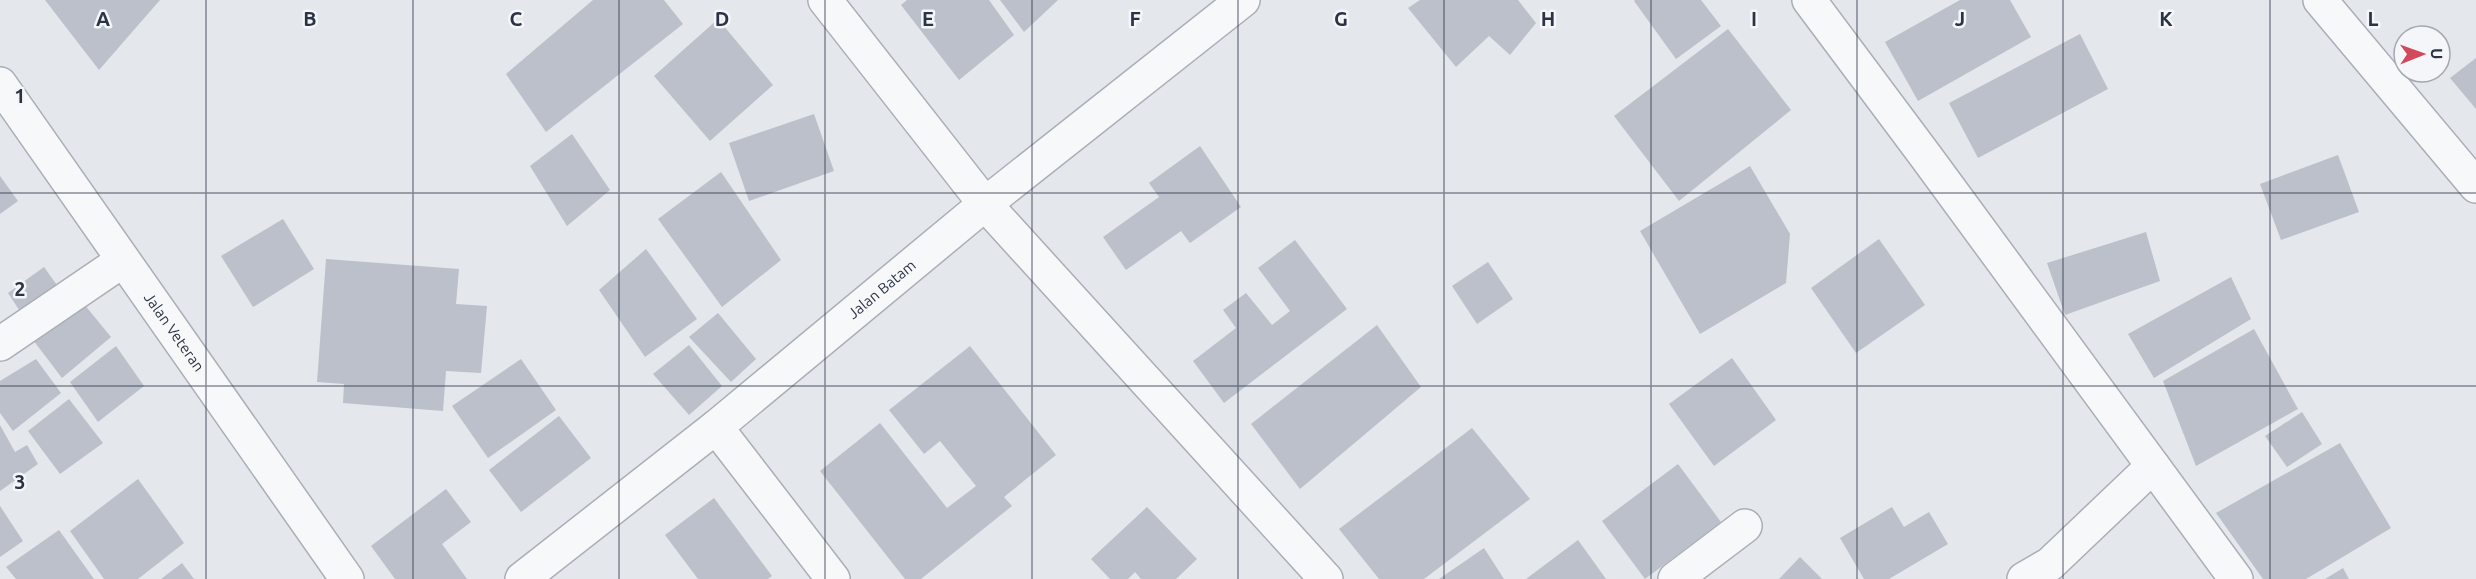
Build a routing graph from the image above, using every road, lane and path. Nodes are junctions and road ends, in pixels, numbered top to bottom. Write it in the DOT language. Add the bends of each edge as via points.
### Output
graph roads {
  1 [pos="825,0"];
  2 [pos="1243,0"];
  3 [pos="1809,0"];
  4 [pos="2332,5"];
  5 [pos="0,84"];
  6 [pos="2476,186"];
  7 [pos="985,204"];
  8 [pos="122,261"];
  9 [pos="0,344"];
  10 [pos="716,428"];
  11 [pos="2153,466"];
  12 [pos="1745,526"];
  13 [pos="347,579"];
  14 [pos="522,579"];
  15 [pos="833,579"];
  16 [pos="1326,579"];
  17 [pos="1675,579"];
  18 [pos="2024,579"];
  19 [pos="2236,579"];
  1 -- 7 [label="street"];
  2 -- 7 [label="street, Jalan Batam"];
  3 -- 11 [label="street"];
  4 -- 6 [label="street"];
  5 -- 8 [label="street, Jalan Veteran"];
  7 -- 10 [label="street, Jalan Batam"];
  7 -- 16 [label="street"];
  8 -- 9 [label="street"];
  8 -- 13 [label="street, Jalan Veteran"];
  10 -- 14 [label="street, Jalan Batam"];
  10 -- 15 [label="street"];
  11 -- 18 [label="street" via="2050,564"];
  11 -- 19 [label="street"];
  12 -- 17 [label="street"];
}
